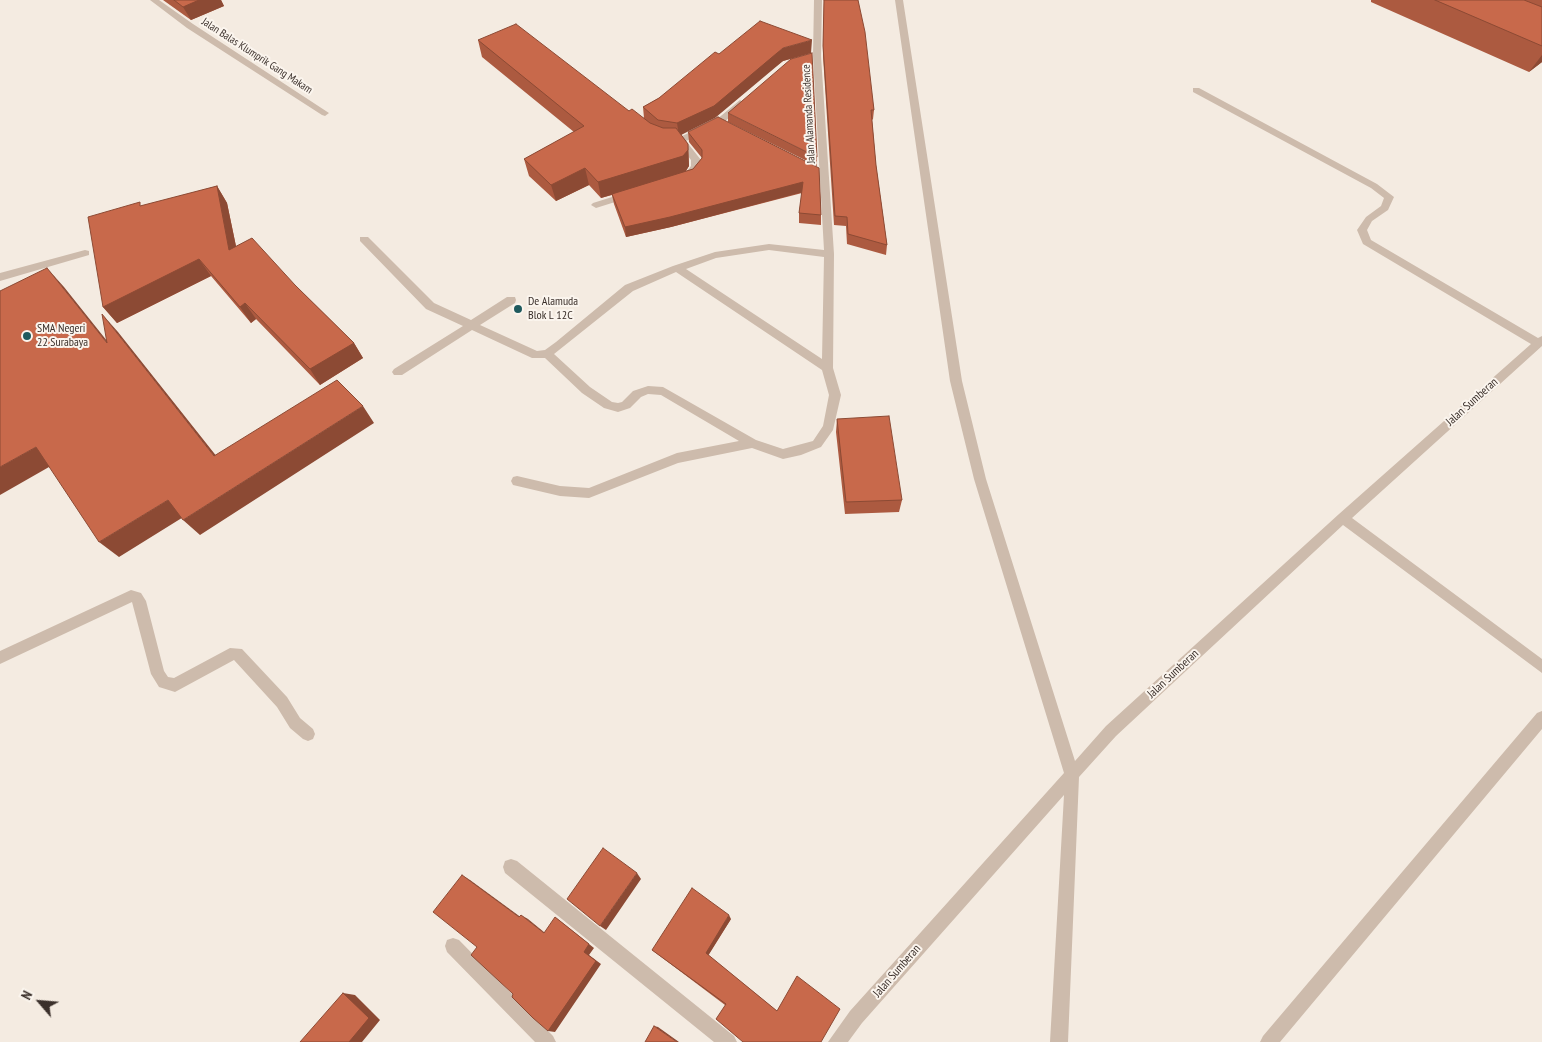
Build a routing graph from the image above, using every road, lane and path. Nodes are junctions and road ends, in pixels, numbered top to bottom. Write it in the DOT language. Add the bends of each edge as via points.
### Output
graph roads {
  1 [pos="154,0"];
  2 [pos="818,0"];
  3 [pos="899,0"];
  4 [pos="1196,90"];
  5 [pos="746,98"];
  6 [pos="325,113"];
  7 [pos="661,138"];
  8 [pos="681,140"];
  9 [pos="679,179"];
  10 [pos="642,190"];
  11 [pos="596,205"];
  12 [pos="364,239"];
  13 [pos="85,253"];
  14 [pos="829,254"];
  15 [pos="676,268"];
  16 [pos="0,277"];
  17 [pos="511,300"];
  18 [pos="470,324"];
  19 [pos="1540,341"];
  20 [pos="547,354"];
  21 [pos="827,368"];
  22 [pos="398,372"];
  23 [pos="752,443"];
  24 [pos="517,481"];
  25 [pos="1343,518"];
  26 [pos="0,658"];
  27 [pos="1542,667"];
  28 [pos="1542,718"];
  29 [pos="308,734"];
  30 [pos="1072,776"];
  31 [pos="511,867"];
  32 [pos="453,946"];
  33 [pos="547,1042"];
  34 [pos="728,1042"];
  35 [pos="837,1042"];
  36 [pos="1059,1042"];
  37 [pos="1269,1042"];
  1 -- 6 [label="street, Jalan Balas Klumprik Gang Makam"];
  2 -- 14 [label="street, Jalan Alamanda Residence" via="814,57 818,172"];
  3 -- 30 [label="street" via="956,381 980,479"];
  4 -- 19 [label="street" via="1374,186 1389,197 1385,208 1369,219 1362,230 1367,242"];
  5 -- 8 [label="street" via="724,124"];
  7 -- 8 [label="street"];
  8 -- 9 [label="street" via="696,160 696,167 689,176"];
  10 -- 11 [label="street"];
  12 -- 18 [label="street" via="430,306"];
  13 -- 16 [label="street"];
  14 -- 15 [label="street" via="770,247 716,255"];
  14 -- 21 [label="street, Jalan Alamanda Residence"];
  15 -- 20 [label="street" via="629,288"];
  15 -- 21 [label="street"];
  17 -- 18 [label="street"];
  18 -- 20 [label="street" via="536,355"];
  18 -- 22 [label="street"];
  19 -- 25 [label="street, Jalan Sumberan"];
  20 -- 23 [label="street, Jalan Alamanda Residence" via="586,390 608,405 618,408 637,394 648,390 663,391"];
  21 -- 23 [label="street, Jalan Alamanda Residence" via="835,395 829,427 817,444 783,454"];
  23 -- 24 [label="street" via="677,458 589,493 560,491"];
  25 -- 27 [label="street"];
  25 -- 30 [label="street, Jalan Sumberan" via="1112,731"];
  26 -- 29 [label="street" via="131,596 136,597 158,674 164,682 175,685 230,654 237,654"];
  28 -- 37 [label="street"];
  30 -- 35 [label="street, Jalan Sumberan"];
  30 -- 36 [label="street"];
  31 -- 34 [label="street"];
  32 -- 33 [label="street"];
}
